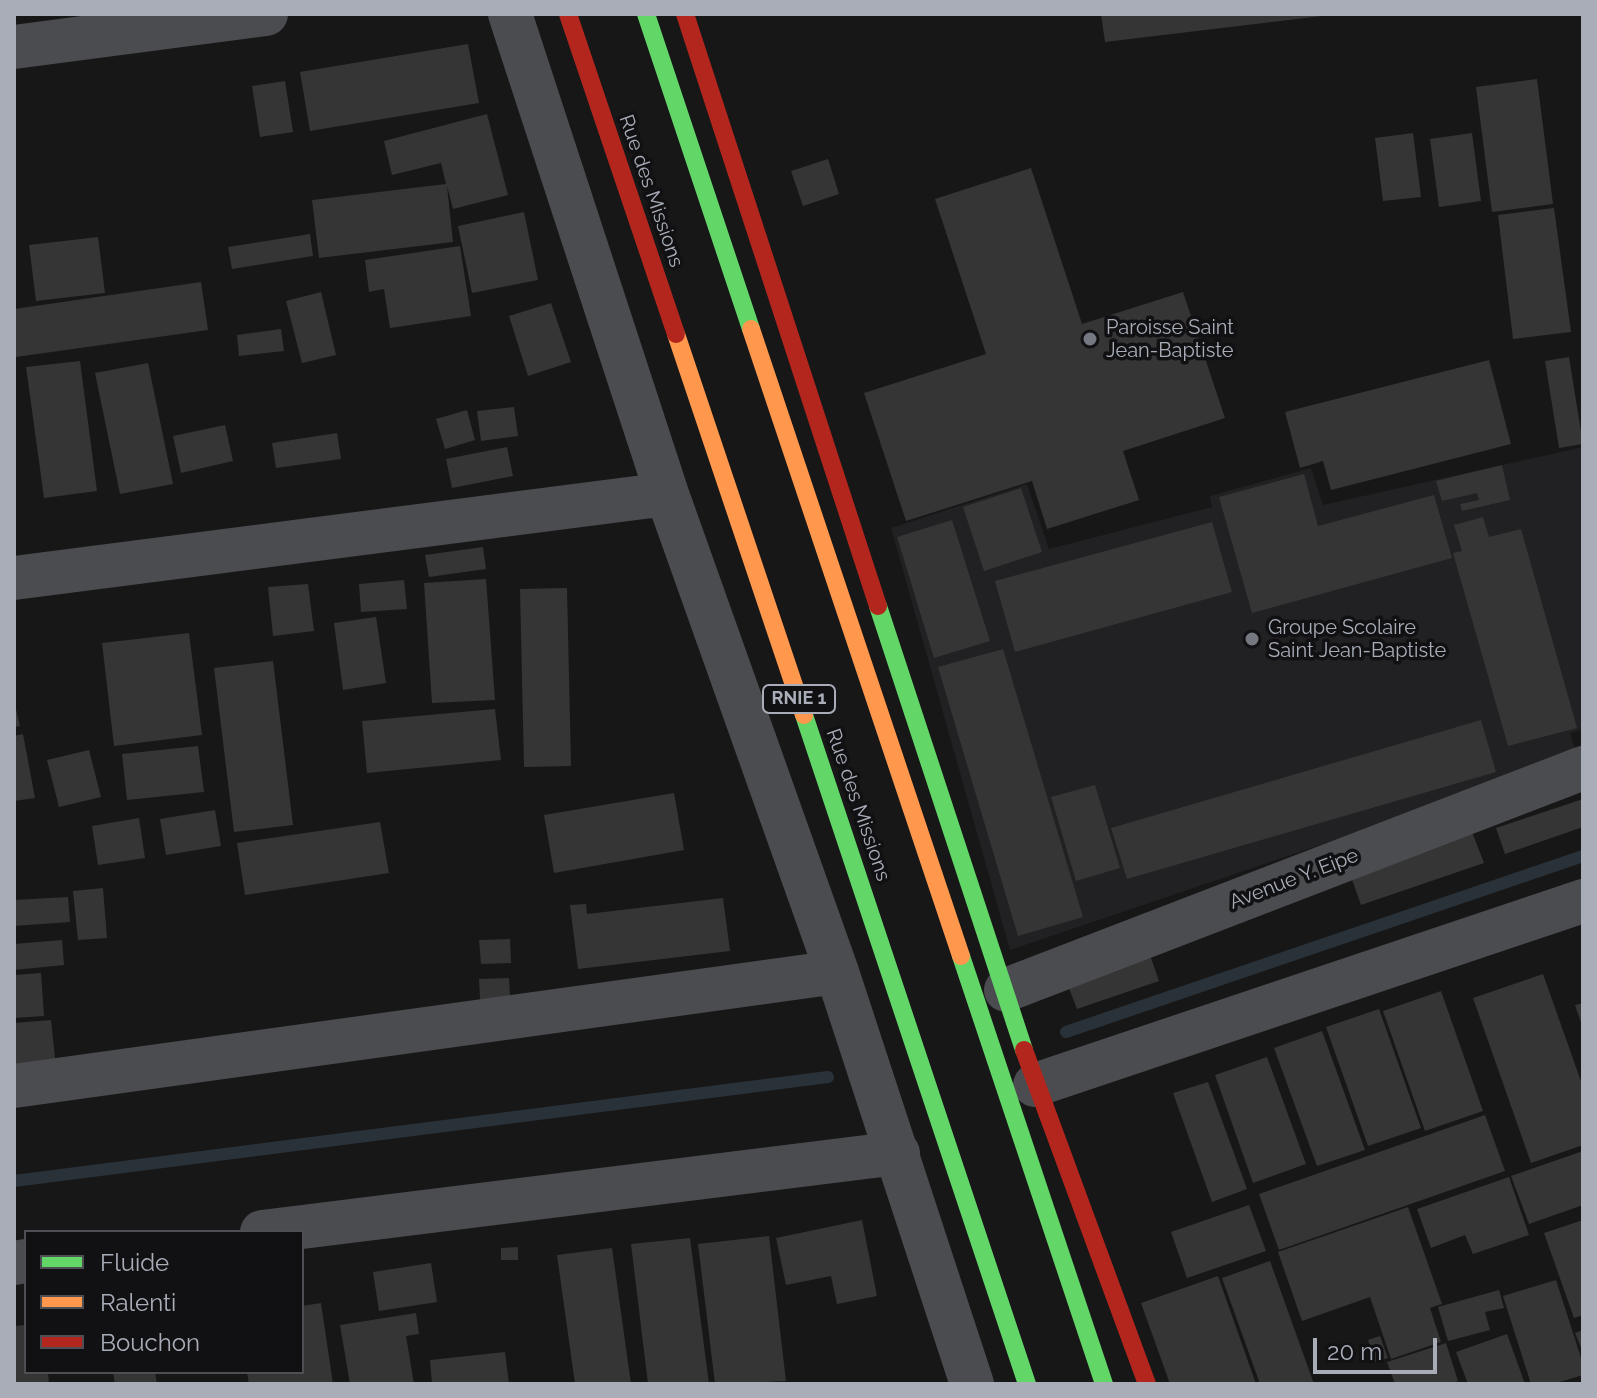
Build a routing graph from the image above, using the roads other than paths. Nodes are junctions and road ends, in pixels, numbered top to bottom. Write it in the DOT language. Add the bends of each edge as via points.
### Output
graph roads {
  1 [pos="266,14"];
  2 [pos="510,14"];
  3 [pos="568,14"];
  4 [pos="646,14"];
  5 [pos="685,14"];
  6 [pos="14,47"];
  7 [pos="667,494"];
  8 [pos="14,578"];
  9 [pos="1583,768"];
  10 [pos="1583,901"];
  11 [pos="837,972"];
  12 [pos="1006,990"];
  13 [pos="1035,1085"];
  14 [pos="14,1086"];
  15 [pos="898,1153"];
  16 [pos="278,1230"];
  17 [pos="972,1384"];
  18 [pos="1027,1384"];
  19 [pos="1104,1384"];
  20 [pos="1147,1384"];
  1 -- 6 [label="street"];
  2 -- 7 [label="street"];
  3 -- 18 [label="main road, Rue des Missions / RNIE 1"];
  4 -- 19 [label="main road"];
  5 -- 12 [label="main road"];
  7 -- 8 [label="street"];
  7 -- 11 [label="street"];
  9 -- 12 [label="street, Avenue Y. Eipe"];
  10 -- 13 [label="street"];
  11 -- 14 [label="street"];
  11 -- 15 [label="street"];
  12 -- 13 [label="main road"];
  13 -- 20 [label="main road"];
  15 -- 16 [label="street"];
  15 -- 17 [label="street"];
}
